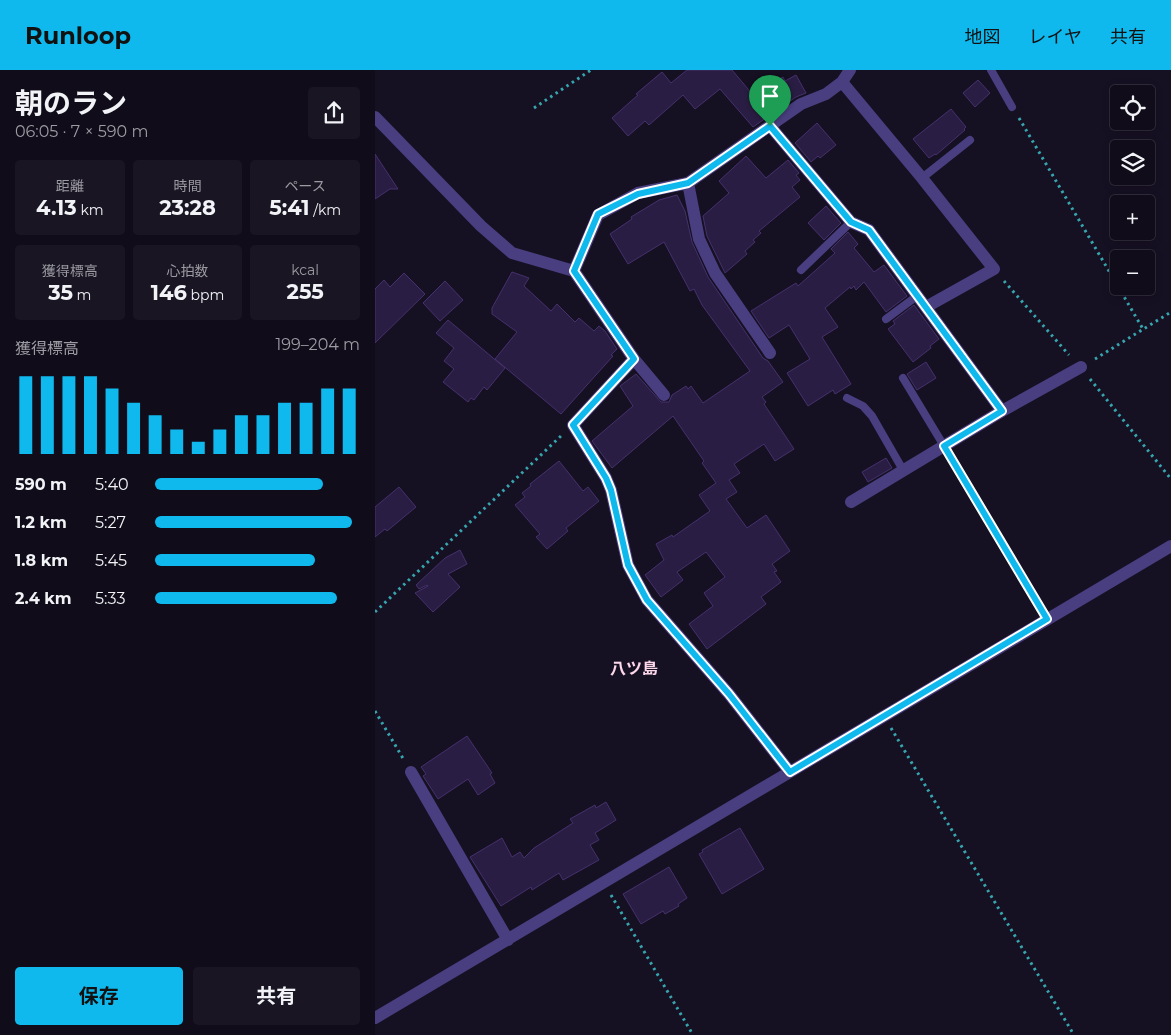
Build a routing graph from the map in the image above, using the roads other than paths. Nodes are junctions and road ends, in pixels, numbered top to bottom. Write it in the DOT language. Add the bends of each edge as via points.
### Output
graph roads {
  1 [pos="850,70"];
  2 [pos="991,70"];
  3 [pos="842,82"];
  4 [pos="1012,107"];
  5 [pos="375,117"];
  6 [pos="770,126"];
  7 [pos="971,140"];
  8 [pos="922,178"];
  9 [pos="688,183"];
  10 [pos="851,222"];
  11 [pos="801,270"];
  12 [pos="574,271"];
  13 [pos="917,296"];
  14 [pos="926,307"];
  15 [pos="886,320"];
  16 [pos="770,353"];
  17 [pos="634,359"];
  18 [pos="1081,367"];
  19 [pos="903,378"];
  20 [pos="664,396"];
  21 [pos="847,398"];
  22 [pos="1002,411"];
  23 [pos="944,446"];
  24 [pos="903,470"];
  25 [pos="851,502"];
  26 [pos="1171,546"];
  27 [pos="411,772"];
  28 [pos="790,772"];
  29 [pos="508,940"];
  30 [pos="375,1018"];
  1 -- 3 [label="street"];
  2 -- 4 [label="lane"];
  3 -- 6 [label="street" via="826,94 801,104"];
  3 -- 8 [label="street"];
  5 -- 12 [label="street" via="481,226 513,253"];
  6 -- 9 [label="street"];
  6 -- 10 [label="street"];
  7 -- 8 [label="lane"];
  8 -- 14 [label="street" via="994,269"];
  9 -- 12 [label="street" via="638,194 598,214"];
  9 -- 16 [label="street" via="699,239 715,273"];
  10 -- 11 [label="lane"];
  10 -- 13 [label="street" via="869,230"];
  12 -- 17 [label="street"];
  13 -- 14 [label="street"];
  13 -- 15 [label="lane"];
  14 -- 22 [label="street"];
  17 -- 20 [label="street"];
  17 -- 28 [label="street" via="573,425 606,478 628,565 647,600 729,694"];
  18 -- 22 [label="street"];
  19 -- 23 [label="lane"];
  21 -- 24 [label="lane" via="863,406 872,416"];
  22 -- 23 [label="street"];
  23 -- 24 [label="street"];
  24 -- 25 [label="street"];
  26 -- 28 [label="street"];
  27 -- 29 [label="street"];
  28 -- 29 [label="street"];
  29 -- 30 [label="street"];
}
